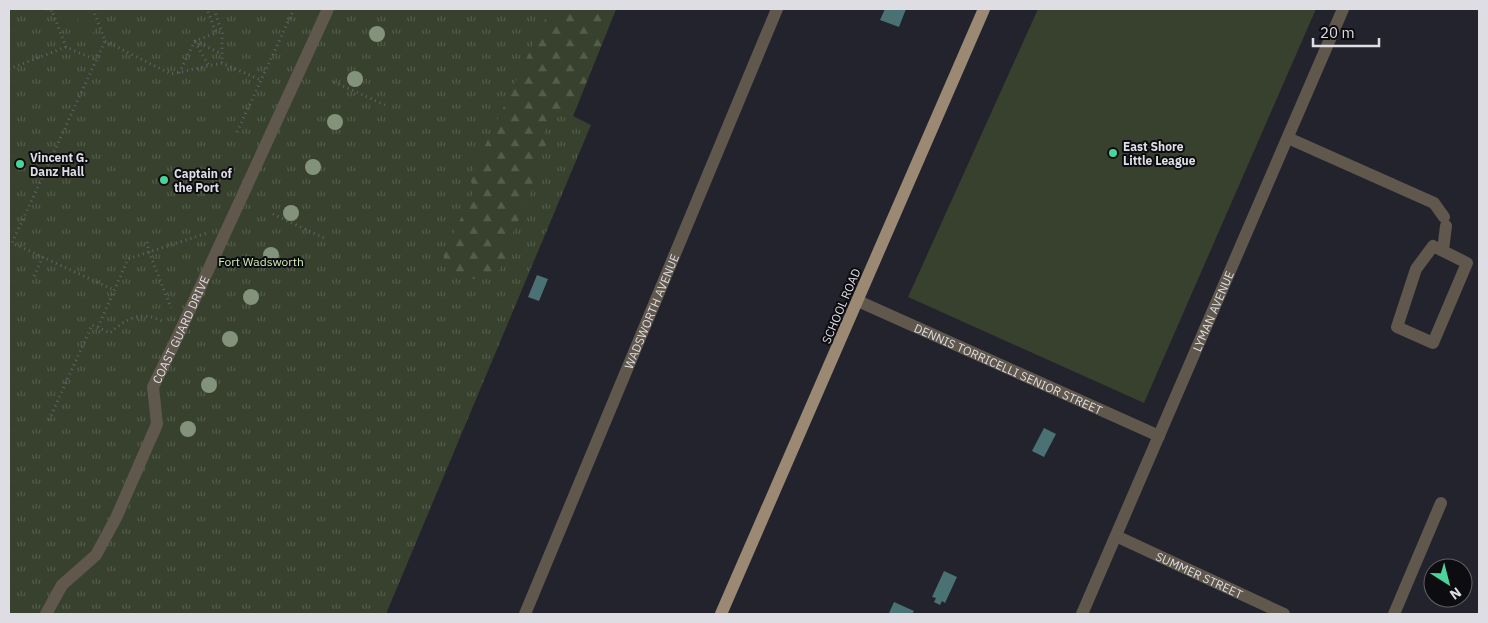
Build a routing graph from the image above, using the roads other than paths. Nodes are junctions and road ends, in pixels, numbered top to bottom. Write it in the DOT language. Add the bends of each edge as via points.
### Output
graph roads {
  1 [pos="328,9"];
  2 [pos="777,9"];
  3 [pos="984,9"];
  4 [pos="1343,9"];
  5 [pos="1288,138"];
  6 [pos="1443,250"];
  7 [pos="858,301"];
  8 [pos="1159,436"];
  9 [pos="1441,503"];
  10 [pos="1116,536"];
  11 [pos="46,614"];
  12 [pos="525,614"];
  13 [pos="722,614"];
  14 [pos="1082,614"];
  15 [pos="1284,614"];
  16 [pos="1394,614"];
  1 -- 11 [label="street, COAST GUARD DRIVE" via="153,387 157,424 116,518 96,555 62,585"];
  2 -- 12 [label="street, WADSWORTH AVENUE"];
  3 -- 7 [label="main road, SCHOOL ROAD"];
  4 -- 5 [label="street, LYMAN AVENUE"];
  5 -- 6 [label="street" via="1434,203 1445,221"];
  5 -- 8 [label="street, LYMAN AVENUE"];
  6 -- 6 [label="street" via="1468,263 1433,342 1397,327 1416,269 1433,246"];
  7 -- 8 [label="street, DENNIS TORRICELLI SENIOR STREET"];
  7 -- 13 [label="main road, SCHOOL ROAD"];
  8 -- 10 [label="street, LYMAN AVENUE"];
  9 -- 16 [label="street"];
  10 -- 14 [label="street, LYMAN AVENUE"];
  10 -- 15 [label="street, SUMMER STREET"];
}
